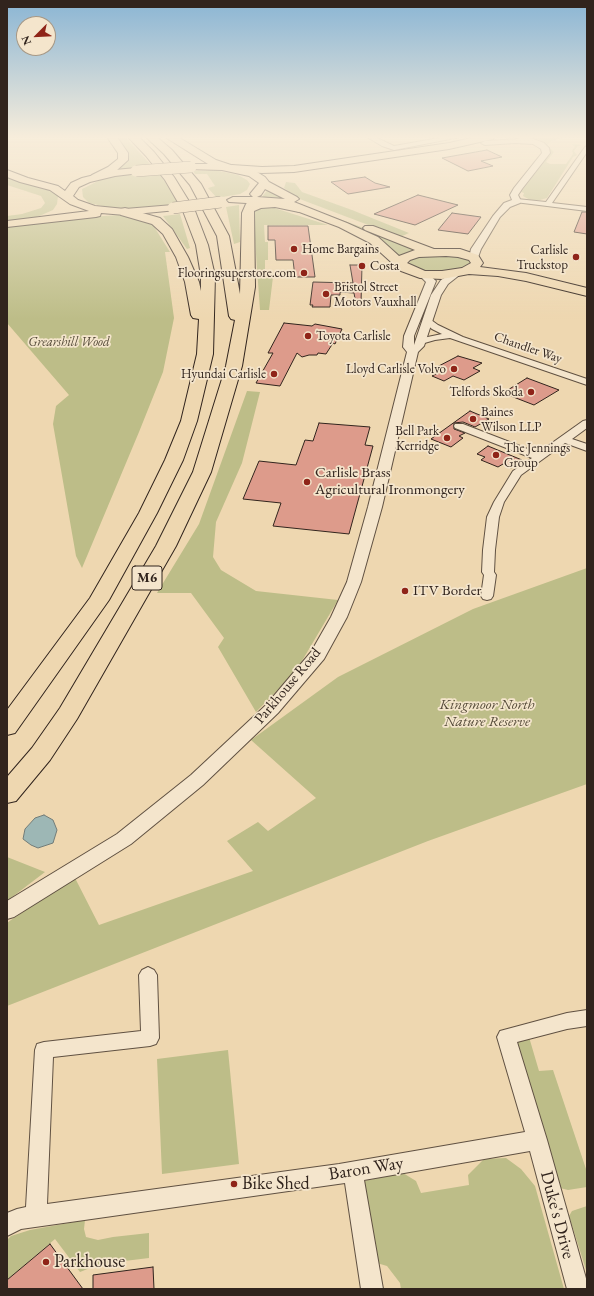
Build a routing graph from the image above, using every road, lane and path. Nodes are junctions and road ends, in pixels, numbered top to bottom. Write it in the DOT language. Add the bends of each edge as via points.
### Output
graph roads {
  1 [pos="68,197"];
  2 [pos="181,197"];
  3 [pos="202,197"];
  4 [pos="243,197"];
  5 [pos="256,197"];
  6 [pos="258,197"];
  7 [pos="276,197"];
  8 [pos="515,197"];
  9 [pos="553,197"];
  10 [pos="517,201"];
  11 [pos="548,204"];
  12 [pos="299,208"];
  13 [pos="587,209"];
  14 [pos="123,212"];
  15 [pos="34,221"];
  16 [pos="7,224"];
  17 [pos="482,238"];
  18 [pos="432,252"];
  19 [pos="446,252"];
  20 [pos="400,262"];
  21 [pos="469,265"];
  22 [pos="424,275"];
  23 [pos="587,292"];
  24 [pos="412,328"];
  25 [pos="426,329"];
  26 [pos="238,338"];
  27 [pos="460,339"];
  28 [pos="413,351"];
  29 [pos="205,354"];
  30 [pos="587,382"];
  31 [pos="587,423"];
  32 [pos="459,426"];
  33 [pos="564,439"];
  34 [pos="587,448"];
  35 [pos="539,457"];
  36 [pos="487,596"];
  37 [pos="7,727"];
  38 [pos="7,794"];
  39 [pos="7,910"];
  40 [pos="148,975"];
  41 [pos="587,1018"];
  42 [pos="537,1140"];
  43 [pos="353,1172"];
  44 [pos="36,1217"];
  45 [pos="7,1226"];
  46 [pos="372,1289"];
  47 [pos="578,1289"];
  1 -- 14 [label="highway" via="87,208"];
  1 -- 15 [label="highway" via="65,206 60,210"];
  2 -- 29 [label="highway, M6" via="202,244 208,276"];
  3 -- 26 [label="highway, M6" via="223,236 230,266"];
  4 -- 14 [label="highway, bridge" via="173,208"];
  5 -- 26 [label="highway, M6" via="248,213 248,287"];
  6 -- 12 [label="highway" via="259,205 275,204"];
  7 -- 18 [label="highway" via="299,202"];
  8 -- 10 [label="street"];
  9 -- 11 [label="street"];
  10 -- 11 [label="street"];
  10 -- 17 [label="street" via="508,205 497,216"];
  11 -- 13 [label="street"];
  12 -- 20 [label="highway" via="360,233 383,247"];
  14 -- 15 [label="highway"];
  14 -- 29 [label="highway, M6" via="160,223 175,243 192,282"];
  15 -- 16 [label="highway"];
  17 -- 19 [label="street" via="469,246"];
  17 -- 21 [label="street"];
  18 -- 19 [label="highway"];
  18 -- 20 [label="highway" via="406,257"];
  19 -- 21 [label="highway" via="460,253"];
  20 -- 22 [label="highway" via="409,270"];
  21 -- 22 [label="highway"];
  21 -- 23 [label="highway"];
  21 -- 25 [label="street, Parkhouse Road" via="444,282 436,295"];
  22 -- 24 [label="street, Parkhouse Road" via="431,281 430,286"];
  24 -- 25 [label="street, Chandler Way"];
  24 -- 28 [label="street, Parkhouse Road" via="408,347"];
  25 -- 27 [label="street, Chandler Way"];
  25 -- 27 [label="street, Chandler Way" via="434,337"];
  25 -- 28 [label="street, Parkhouse Road" via="419,346"];
  26 -- 38 [label="highway, M6" via="234,366 202,472 166,546 69,713 41,754"];
  27 -- 30 [label="street, Chandler Way"];
  28 -- 39 [label="street, Parkhouse Road" via="354,582 339,617 318,655 272,709 196,780 124,838"];
  29 -- 37 [label="highway, M6" via="189,421 174,460 148,513 99,600"];
  31 -- 33 [label="street"];
  32 -- 35 [label="street"];
  33 -- 34 [label="street"];
  33 -- 35 [label="street"];
  35 -- 36 [label="street" via="517,473 495,512 489,550 490,575"];
  40 -- 44 [label="street" via="150,1038 44,1050"];
  41 -- 42 [label="street" via="506,1036"];
  42 -- 43 [label="street, Baron Way"];
  42 -- 47 [label="street, Duke's Drive"];
  43 -- 44 [label="street, Baron Way"];
  43 -- 46 [label="street"];
  44 -- 45 [label="street, Baron Way" via="17,1219"];
}
